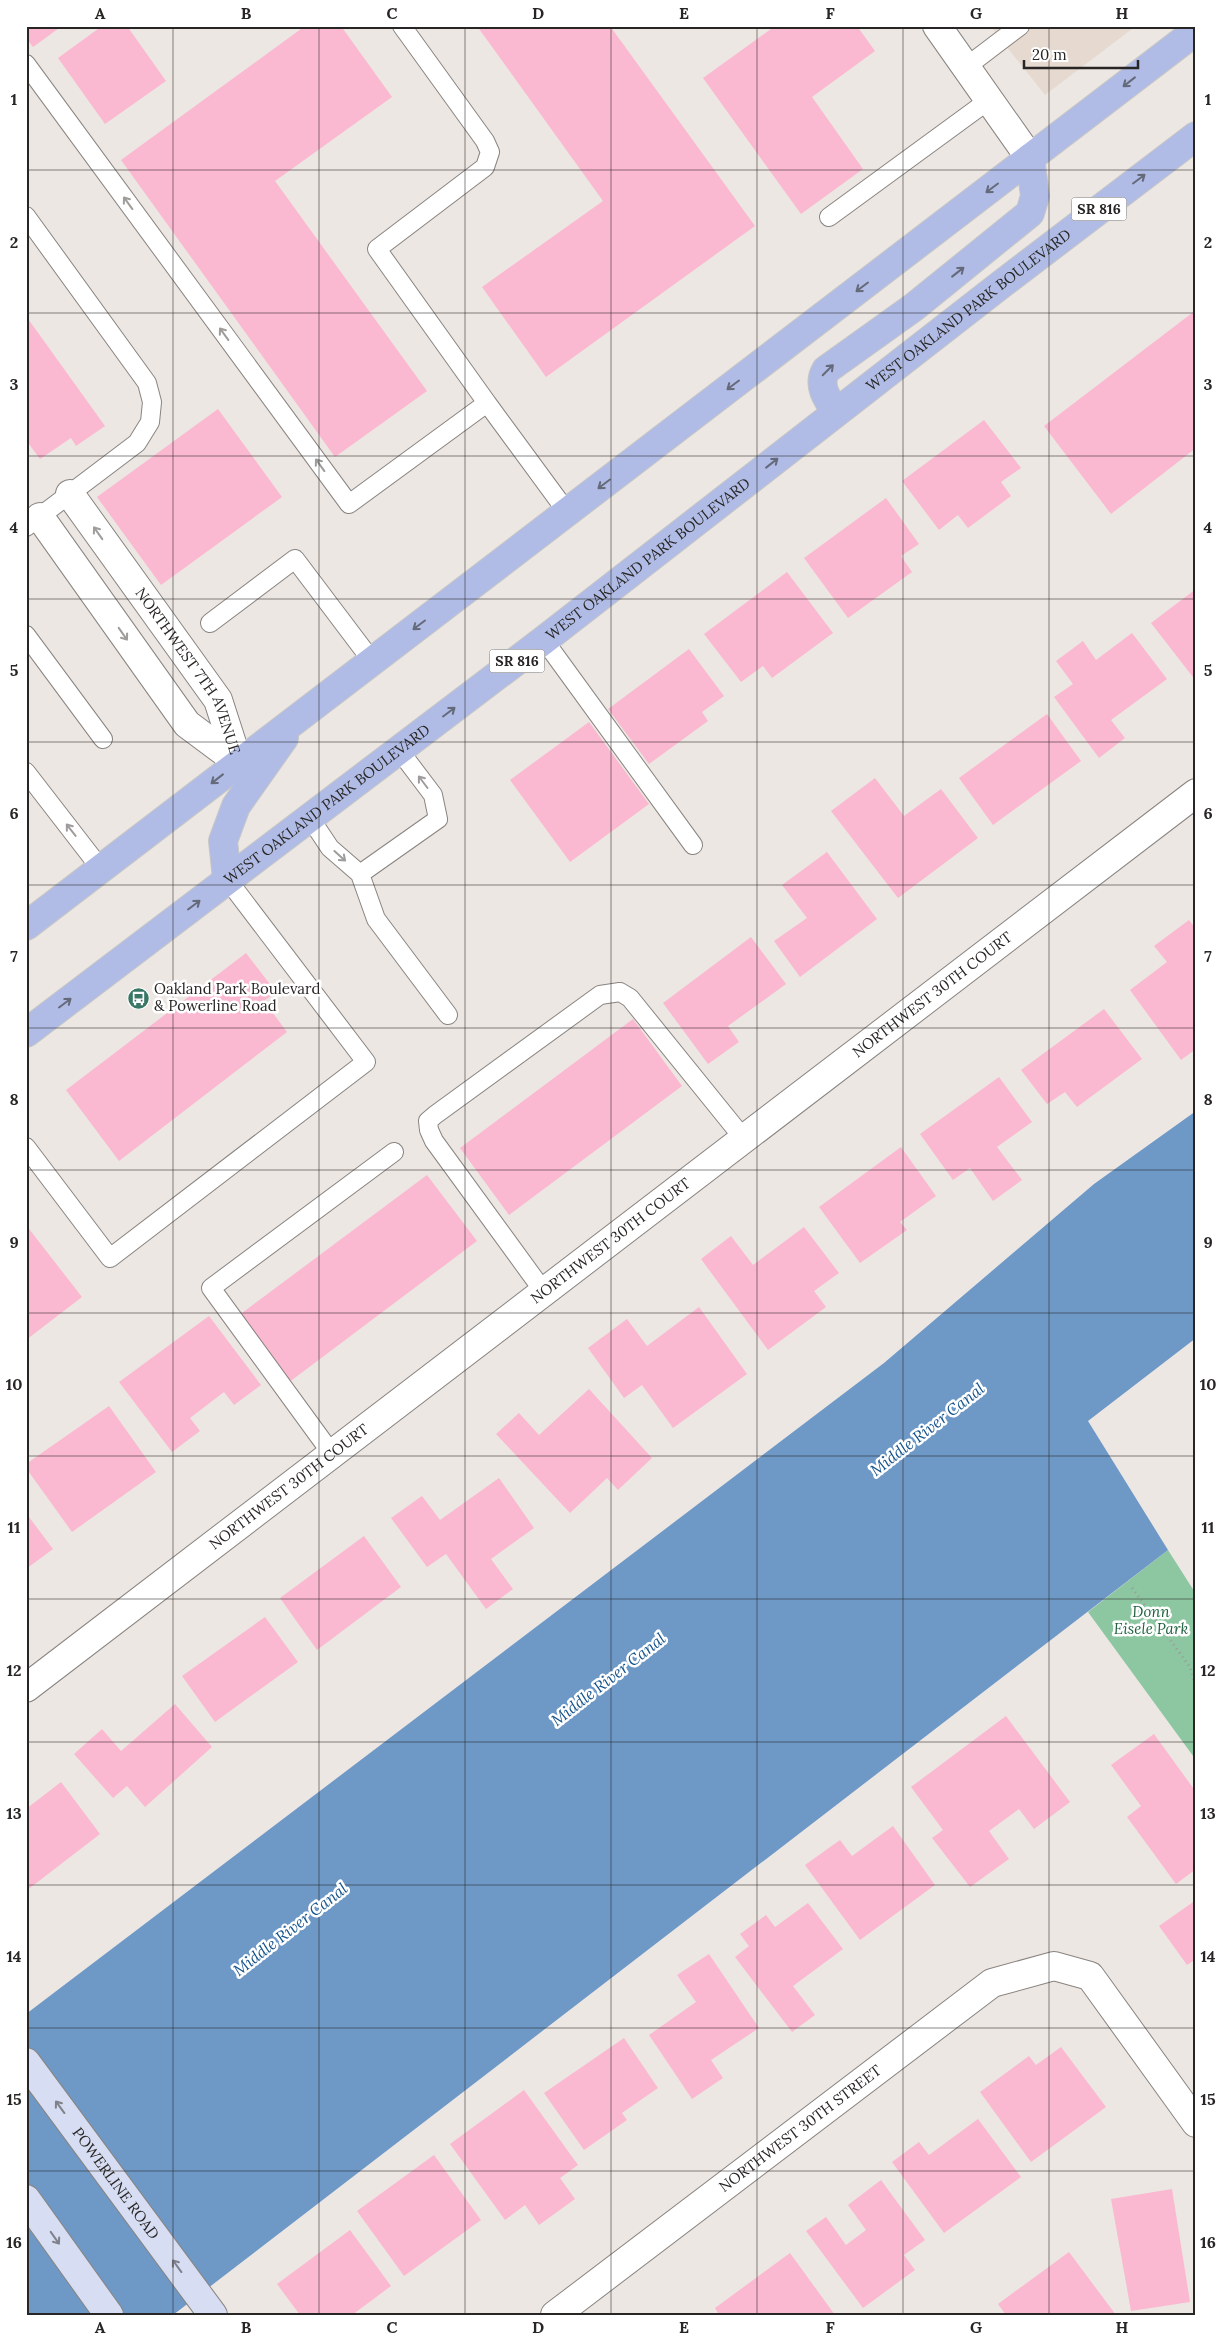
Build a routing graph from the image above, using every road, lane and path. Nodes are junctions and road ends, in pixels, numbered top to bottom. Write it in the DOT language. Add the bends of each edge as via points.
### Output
graph roads {
  1 [pos="402,26"];
  2 [pos="937,26"];
  3 [pos="1020,26"];
  4 [pos="1196,31"];
  5 [pos="26,64"];
  6 [pos="966,67"];
  7 [pos="989,100"];
  8 [pos="1196,136"];
  9 [pos="1030,158"];
  10 [pos="26,216"];
  11 [pos="829,217"];
  12 [pos="487,403"];
  13 [pos="836,412"];
  14 [pos="70,494"];
  15 [pos="567,512"];
  16 [pos="33,522"];
  17 [pos="126,573"];
  18 [pos="95,594"];
  19 [pos="210,623"];
  20 [pos="26,635"];
  21 [pos="544,640"];
  22 [pos="372,661"];
  23 [pos="298,718"];
  24 [pos="103,739"];
  25 [pos="399,750"];
  26 [pos="238,762"];
  27 [pos="26,772"];
  28 [pos="1196,793"];
  29 [pos="310,818"];
  30 [pos="693,844"];
  31 [pos="101,868"];
  32 [pos="360,874"];
  33 [pos="227,879"];
  34 [pos="26,926"];
  35 [pos="448,1015"];
  36 [pos="26,1033"];
  37 [pos="744,1139"];
  38 [pos="26,1147"];
  39 [pos="394,1152"];
  40 [pos="544,1292"];
  41 [pos="332,1454"];
  42 [pos="1132,1588"];
  43 [pos="1196,1687"];
  44 [pos="26,1688"];
  45 [pos="26,2062"];
  46 [pos="1196,2123"];
  47 [pos="26,2199"];
  48 [pos="209,2310"];
  49 [pos="109,2315"];
  50 [pos="556,2315"];
  1 -- 12 [label="lane" via="490,152 485,167 377,249"];
  2 -- 6 [label="street"];
  3 -- 6 [label="lane"];
  4 -- 9 [label="main road, one-way"];
  12 -- 5 [label="lane, one-way" via="349,504"];
  6 -- 7 [label="street"];
  7 -- 9 [label="street"];
  7 -- 11 [label="lane"];
  13 -- 8 [label="main road, WEST OAKLAND PARK BOULEVARD / SR 816, one-way"];
  13 -- 9 [label="main road, one-way" via="822,385 826,370 914,307 1030,213 1034,196"];
  9 -- 15 [label="main road, one-way"];
  10 -- 14 [label="lane" via="147,383 152,402 150,422 137,443"];
  12 -- 15 [label="lane"];
  21 -- 13 [label="main road, WEST OAKLAND PARK BOULEVARD / SR 816, one-way"];
  14 -- 16 [label="lane"];
  17 -- 14 [label="street, NORTHWEST 7TH AVENUE, one-way"];
  15 -- 22 [label="main road, one-way"];
  16 -- 18 [label="street, NORTHWEST 7TH AVENUE"];
  17 -- 18 [label="street"];
  17 -- 26 [label="street, NORTHWEST 7TH AVENUE" via="218,700"];
  18 -- 26 [label="street, NORTHWEST 7TH AVENUE, one-way" via="187,724"];
  19 -- 22 [label="lane" via="295,559"];
  20 -- 24 [label="lane"];
  25 -- 21 [label="main road, WEST OAKLAND PARK BOULEVARD / SR 816, one-way"];
  21 -- 30 [label="lane"];
  22 -- 23 [label="main road"];
  23 -- 26 [label="main road"];
  23 -- 33 [label="main road" via="236,806 223,841"];
  25 -- 29 [label="main road, WEST OAKLAND PARK BOULEVARD / SR 816"];
  32 -- 25 [label="lane, one-way" via="438,819 433,795"];
  26 -- 31 [label="main road, one-way"];
  31 -- 27 [label="lane, one-way"];
  28 -- 37 [label="street, NORTHWEST 30TH COURT"];
  29 -- 32 [label="lane, one-way" via="330,848"];
  29 -- 33 [label="main road, WEST OAKLAND PARK BOULEVARD / SR 816"];
  31 -- 34 [label="main road"];
  32 -- 35 [label="lane" via="376,919"];
  36 -- 33 [label="main road, WEST OAKLAND PARK BOULEVARD / SR 816, one-way"];
  33 -- 38 [label="lane" via="366,1062 110,1258"];
  37 -- 40 [label="street, NORTHWEST 30TH COURT"];
  37 -- 40 [label="lane" via="630,998 620,992 600,994 435,1115 428,1121 434,1142"];
  39 -- 41 [label="lane" via="211,1288"];
  40 -- 41 [label="street, NORTHWEST 30TH COURT"];
  41 -- 44 [label="street, NORTHWEST 30TH COURT"];
  42 -- 43 [label="path" via="1190,1668"];
  48 -- 45 [label="main road, POWERLINE ROAD, one-way"];
  46 -- 50 [label="street, NORTHWEST 30TH STREET" via="1090,1976 1054,1966 992,1983"];
  47 -- 49 [label="main road, one-way"];
}
